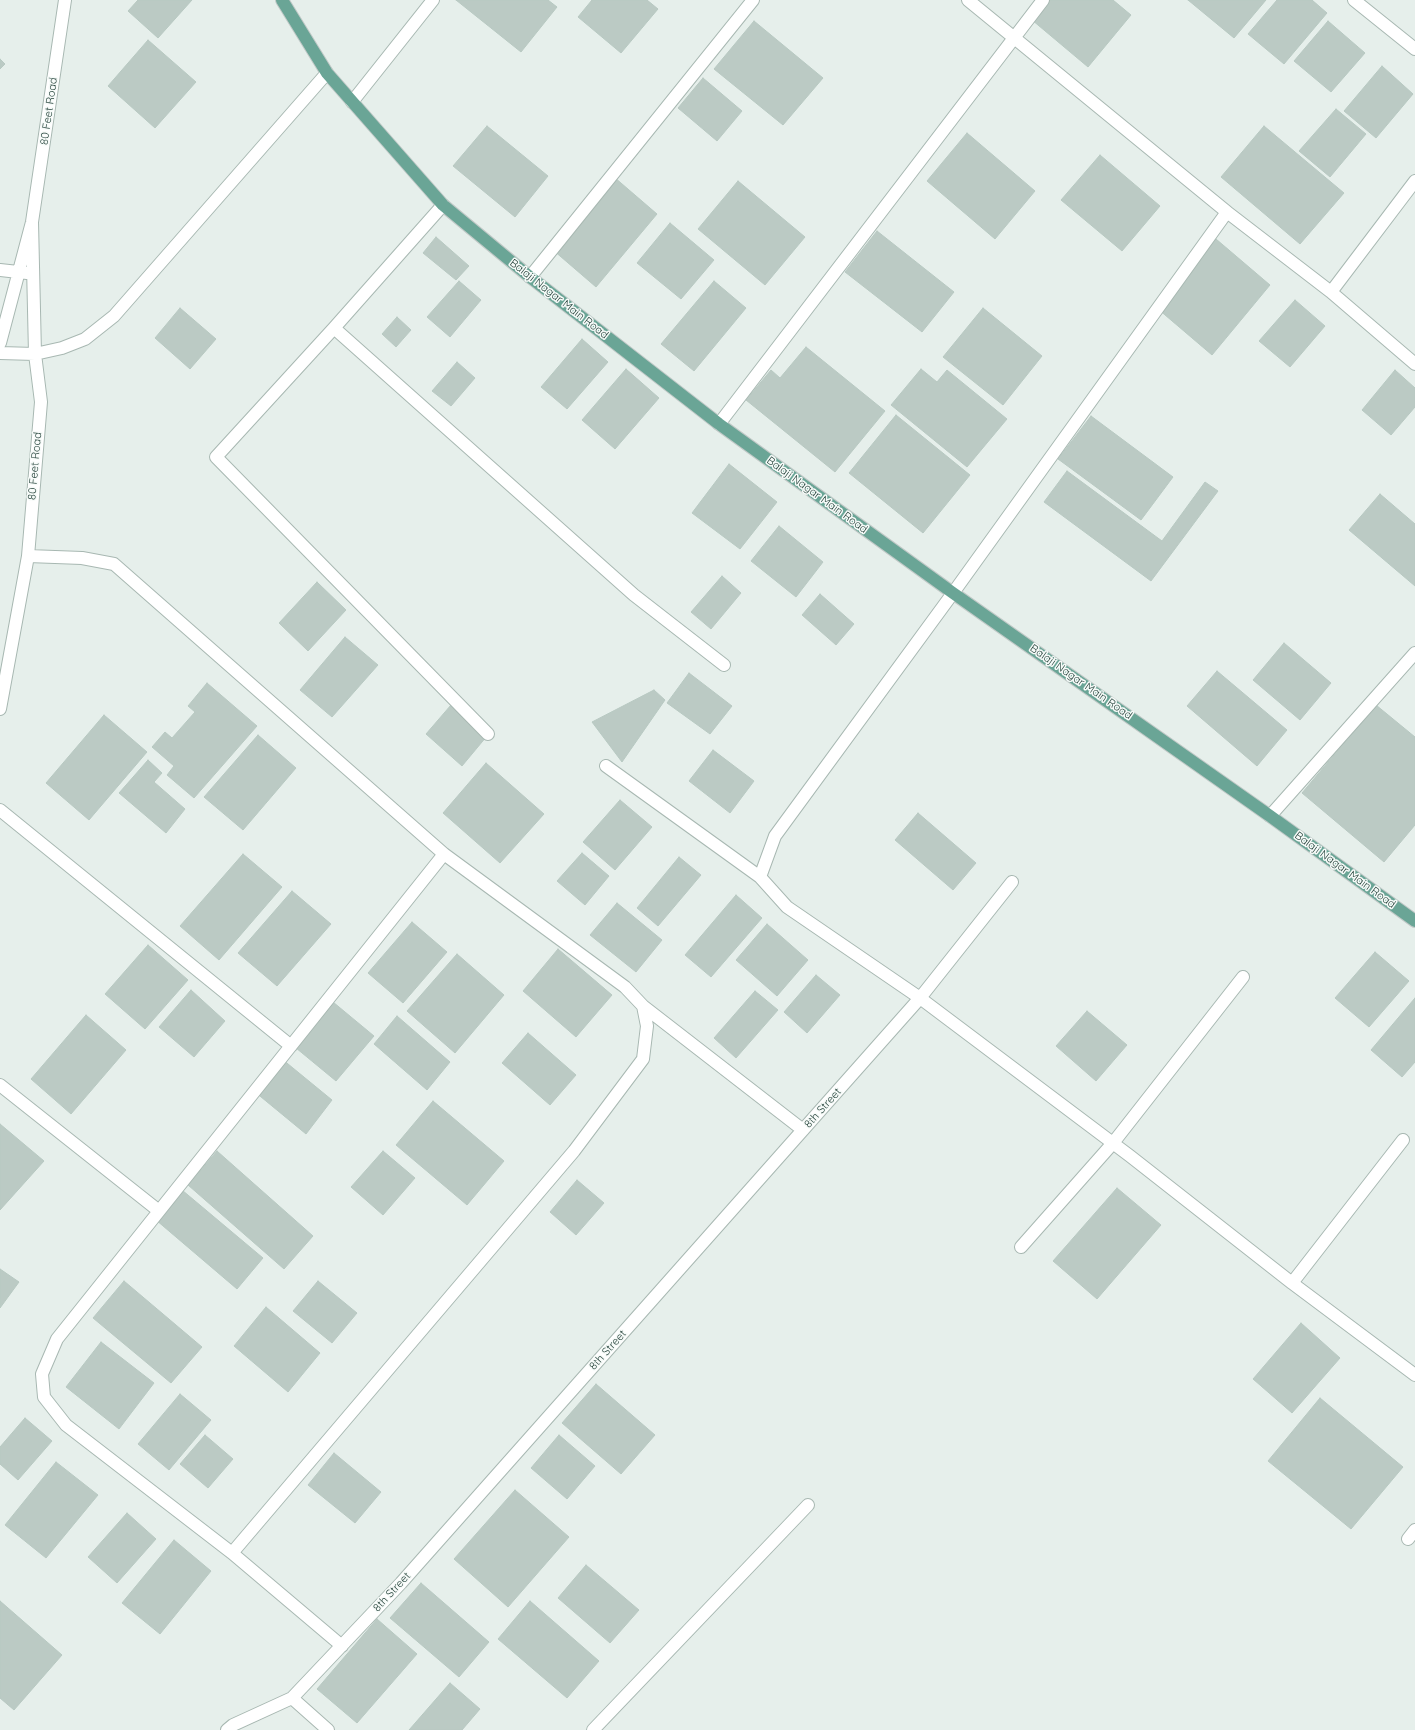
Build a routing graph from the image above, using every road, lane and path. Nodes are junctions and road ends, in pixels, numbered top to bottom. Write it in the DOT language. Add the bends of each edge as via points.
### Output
graph roads {
  1 [pos="65,0"];
  2 [pos="282,0"];
  3 [pos="433,0"];
  4 [pos="753,0"];
  5 [pos="968,0"];
  6 [pos="1043,0"];
  7 [pos="1354,0"];
  8 [pos="1014,39"];
  9 [pos="1415,49"];
  10 [pos="326,73"];
  11 [pos="352,102"];
  12 [pos="1415,180"];
  13 [pos="443,205"];
  14 [pos="1227,212"];
  15 [pos="32,222"];
  16 [pos="0,270"];
  17 [pos="19,272"];
  18 [pos="33,273"];
  19 [pos="530,277"];
  20 [pos="1331,292"];
  21 [pos="334,328"];
  22 [pos="0,343"];
  23 [pos="0,352"];
  24 [pos="35,354"];
  25 [pos="1415,364"];
  26 [pos="719,424"];
  27 [pos="28,556"];
  28 [pos="953,593"];
  29 [pos="1415,654"];
  30 [pos="724,665"];
  31 [pos="0,709"];
  32 [pos="488,734"];
  33 [pos="606,766"];
  34 [pos="0,810"];
  35 [pos="1270,816"];
  36 [pos="444,854"];
  37 [pos="760,877"];
  38 [pos="1012,882"];
  39 [pos="1415,921"];
  40 [pos="1243,977"];
  41 [pos="920,998"];
  42 [pos="643,1006"];
  43 [pos="291,1046"];
  44 [pos="0,1086"];
  45 [pos="803,1130"];
  46 [pos="1403,1140"];
  47 [pos="1113,1143"];
  48 [pos="159,1211"];
  49 [pos="1021,1247"];
  50 [pos="1292,1283"];
  51 [pos="1415,1376"];
  52 [pos="808,1505"];
  53 [pos="232,1553"];
  54 [pos="342,1646"];
  55 [pos="292,1698"];
  56 [pos="227,1730"];
  57 [pos="328,1730"];
  58 [pos="593,1730"];
  1 -- 15 [label="street, 80 Feet Road"];
  2 -- 10 [label="main road, Balaji Nagar Main Road"];
  3 -- 11 [label="street"];
  4 -- 19 [label="street"];
  5 -- 8 [label="street"];
  6 -- 8 [label="street"];
  7 -- 9 [label="street"];
  8 -- 14 [label="street"];
  8 -- 26 [label="street"];
  10 -- 11 [label="main road, Balaji Nagar Main Road"];
  10 -- 24 [label="street" via="114,316 85,339 62,348"];
  11 -- 13 [label="main road, Balaji Nagar Main Road"];
  12 -- 20 [label="street"];
  13 -- 19 [label="main road, Balaji Nagar Main Road"];
  13 -- 21 [label="street"];
  14 -- 20 [label="street"];
  14 -- 28 [label="street"];
  15 -- 17 [label="street, 80 Feet Road"];
  15 -- 18 [label="street, 80 Feet Road"];
  16 -- 17 [label="street"];
  17 -- 18 [label="street"];
  17 -- 22 [label="street, 80 Feet Road"];
  18 -- 24 [label="street, 80 Feet Road"];
  19 -- 26 [label="main road, Balaji Nagar Main Road"];
  20 -- 25 [label="street"];
  21 -- 30 [label="street" via="634,595"];
  21 -- 32 [label="street" via="216,457"];
  23 -- 24 [label="street"];
  24 -- 27 [label="street, 80 Feet Road" via="41,402"];
  26 -- 28 [label="main road, Balaji Nagar Main Road"];
  27 -- 31 [label="street, 80 Feet Road"];
  27 -- 36 [label="street" via="82,558 114,564"];
  28 -- 35 [label="main road, Balaji Nagar Main Road"];
  28 -- 37 [label="street" via="775,836"];
  29 -- 35 [label="street"];
  33 -- 37 [label="street"];
  34 -- 43 [label="street"];
  35 -- 39 [label="main road, Balaji Nagar Main Road"];
  36 -- 42 [label="street" via="625,987"];
  36 -- 43 [label="street"];
  37 -- 41 [label="street" via="787,907"];
  38 -- 41 [label="street, 8th Street"];
  40 -- 47 [label="street"];
  41 -- 45 [label="street, 8th Street"];
  41 -- 47 [label="street"];
  42 -- 45 [label="street"];
  42 -- 53 [label="street" via="647,1026 643,1059 574,1151"];
  43 -- 48 [label="street"];
  44 -- 48 [label="street"];
  45 -- 54 [label="street, 8th Street" via="401,1583"];
  46 -- 50 [label="street"];
  47 -- 49 [label="street"];
  47 -- 50 [label="street"];
  48 -- 53 [label="street" via="57,1339 42,1374 44,1397 66,1425"];
  50 -- 51 [label="street"];
  52 -- 58 [label="street"];
  53 -- 54 [label="street"];
  54 -- 55 [label="street, 8th Street"];
  55 -- 56 [label="street"];
  55 -- 57 [label="street"];
}
